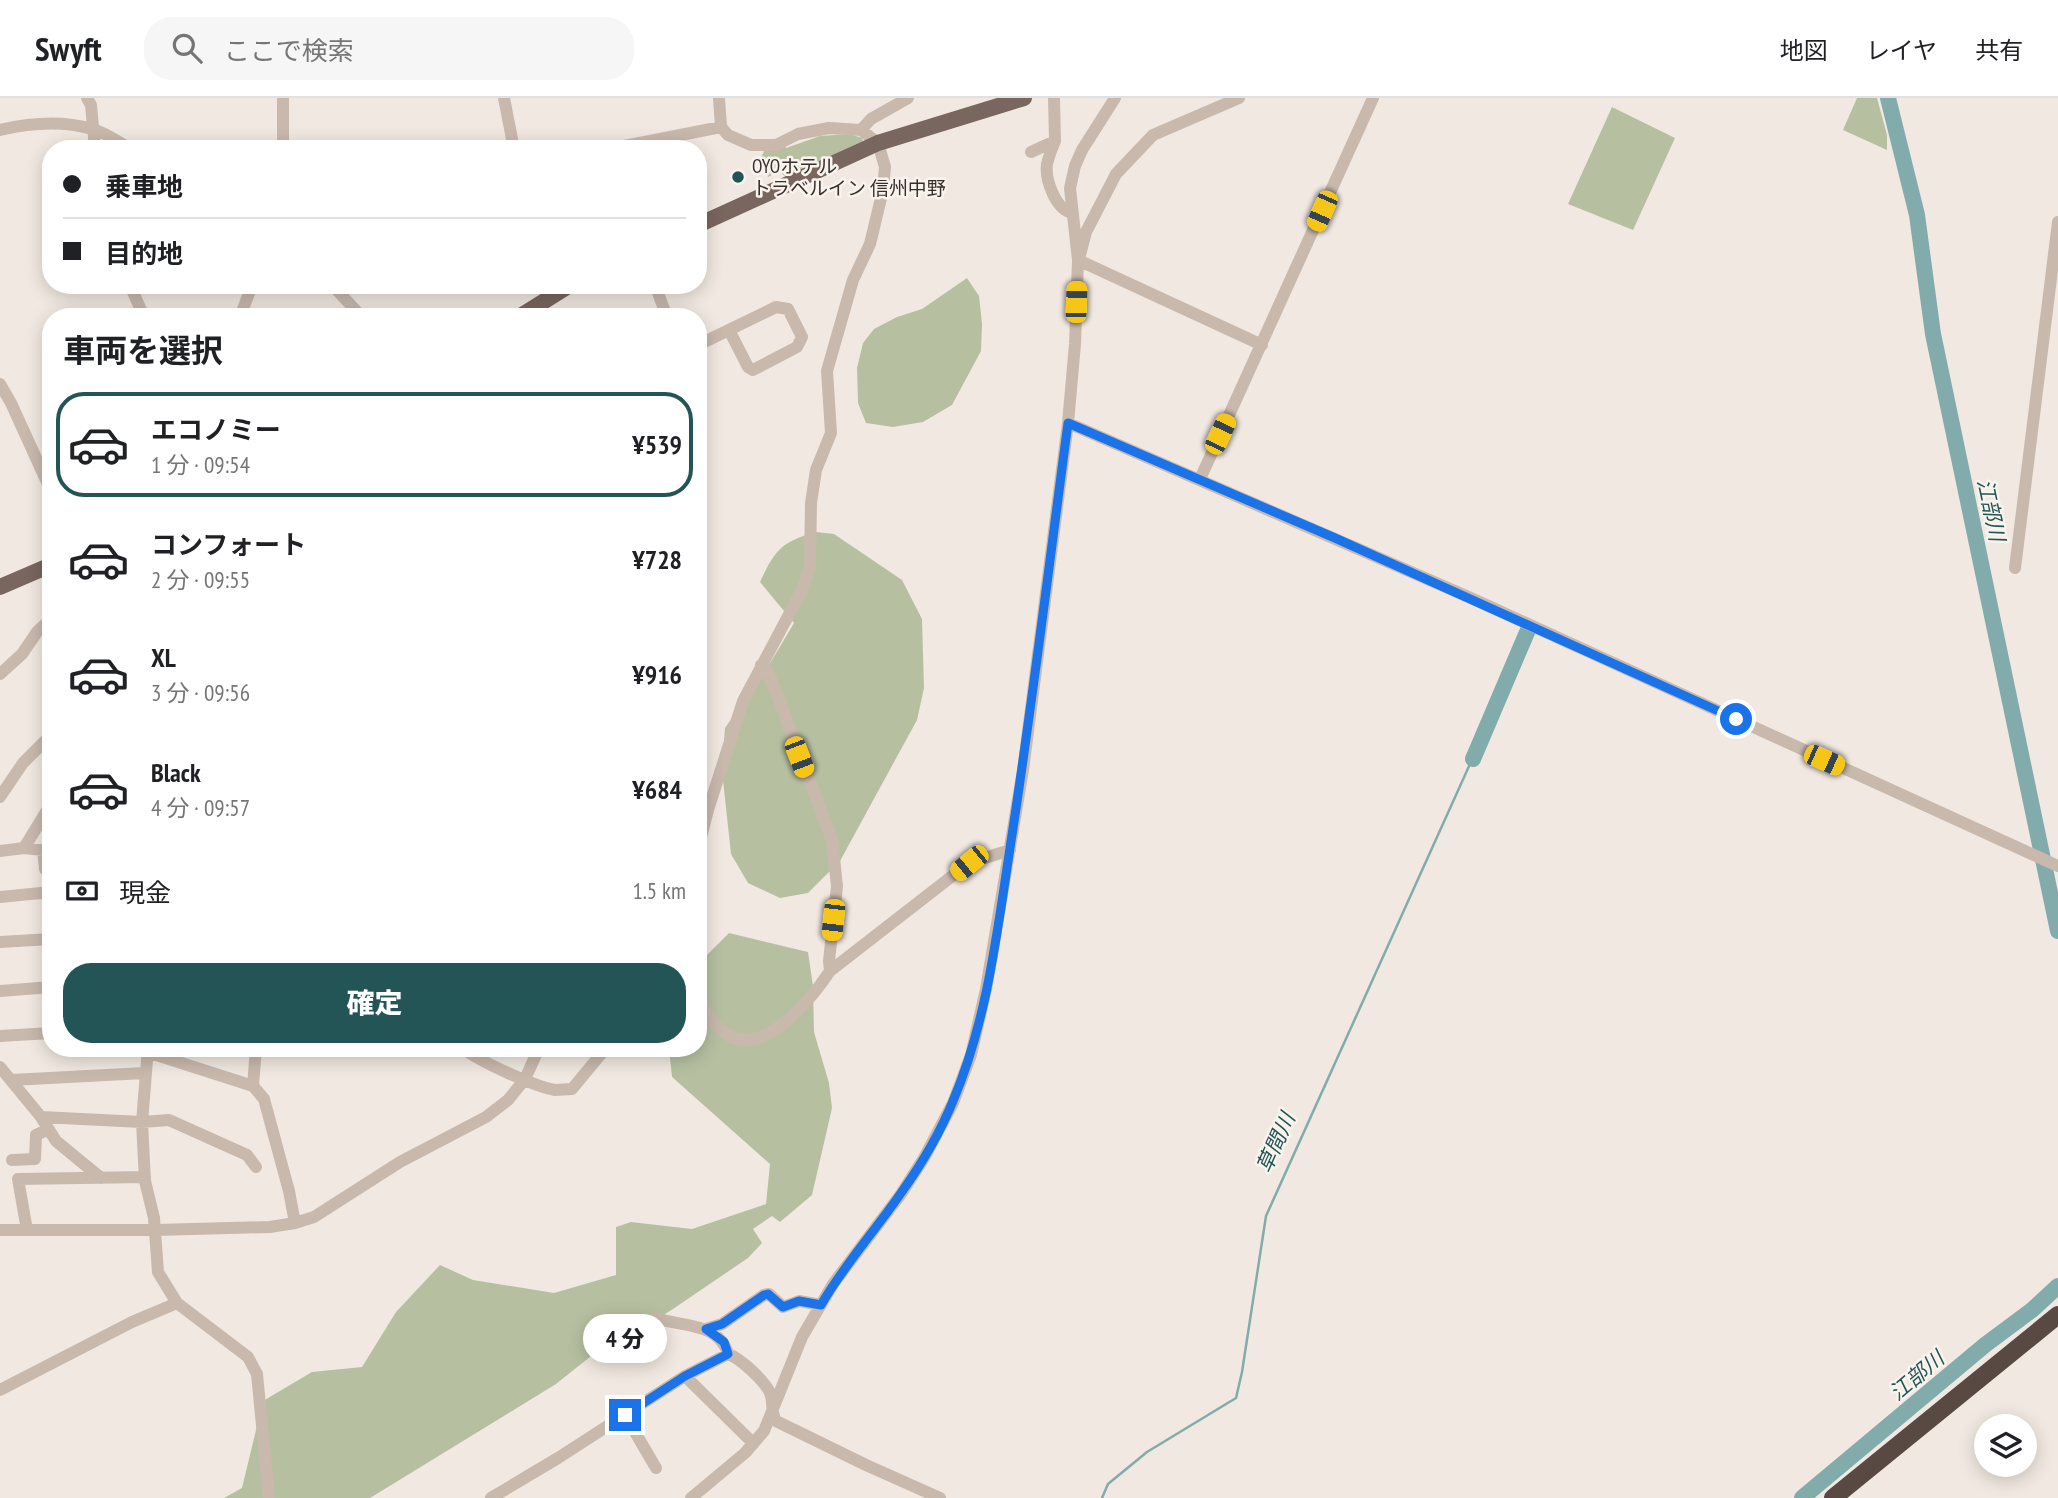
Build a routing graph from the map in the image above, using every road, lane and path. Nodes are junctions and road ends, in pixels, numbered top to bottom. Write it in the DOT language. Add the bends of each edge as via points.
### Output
graph roads {
  1 [pos="88,98"];
  2 [pos="283,98"];
  3 [pos="503,98"];
  4 [pos="719,98"];
  5 [pos="908,98"];
  6 [pos="1024,98"];
  7 [pos="1055,98"];
  8 [pos="1115,98"];
  9 [pos="1239,98"];
  10 [pos="1373,98"];
  11 [pos="721,127"];
  12 [pos="93,129"];
  13 [pos="0,130"];
  14 [pos="861,130"];
  15 [pos="94,140"];
  16 [pos="114,140"];
  17 [pos="283,140"];
  18 [pos="512,140"];
  19 [pos="655,140"];
  20 [pos="1055,141"];
  21 [pos="878,143"];
  22 [pos="1031,152"];
  23 [pos="1072,213"];
  24 [pos="707,221"];
  25 [pos="2058,222"];
  26 [pos="1078,260"];
  27 [pos="340,294"];
  28 [pos="556,294"];
  29 [pos="354,308"];
  30 [pos="536,308"];
  31 [pos="729,330"];
  32 [pos="707,341"];
  33 [pos="1262,345"];
  34 [pos="0,384"];
  35 [pos="1068,423"];
  36 [pos="42,471"];
  37 [pos="1200,479"];
  38 [pos="2015,568"];
  39 [pos="42,569"];
  40 [pos="0,587"];
  41 [pos="42,627"];
  42 [pos="761,665"];
  43 [pos="0,674"];
  44 [pos="42,744"];
  45 [pos="0,797"];
  46 [pos="42,819"];
  47 [pos="707,819"];
  48 [pos="24,848"];
  49 [pos="42,850"];
  50 [pos="1010,850"];
  51 [pos="0,851"];
  52 [pos="2056,865"];
  53 [pos="42,893"];
  54 [pos="0,897"];
  55 [pos="42,940"];
  56 [pos="0,943"];
  57 [pos="830,971"];
  58 [pos="42,988"];
  59 [pos="0,991"];
  60 [pos="707,1013"];
  61 [pos="42,1034"];
  62 [pos="0,1036"];
  63 [pos="147,1057"];
  64 [pos="168,1057"];
  65 [pos="255,1057"];
  66 [pos="474,1057"];
  67 [pos="535,1057"];
  68 [pos="599,1057"];
  69 [pos="0,1067"];
  70 [pos="145,1073"];
  71 [pos="525,1079"];
  72 [pos="11,1080"];
  73 [pos="253,1086"];
  74 [pos="41,1117"];
  75 [pos="142,1122"];
  76 [pos="47,1130"];
  77 [pos="12,1160"];
  78 [pos="256,1167"];
  79 [pos="145,1177"];
  80 [pos="101,1178"];
  81 [pos="295,1223"];
  82 [pos="0,1230"];
  83 [pos="27,1230"];
  84 [pos="156,1230"];
  85 [pos="177,1303"];
  86 [pos="821,1305"];
  87 [pos="2058,1315"];
  88 [pos="656,1318"];
  89 [pos="706,1329"];
  90 [pos="728,1354"];
  91 [pos="685,1376"];
  92 [pos="0,1390"];
  93 [pos="772,1414"];
  94 [pos="625,1415"];
  95 [pos="753,1443"];
  96 [pos="656,1468"];
  97 [pos="269,1498"];
  98 [pos="491,1498"];
  99 [pos="691,1498"];
  100 [pos="940,1498"];
  101 [pos="1833,1498"];
  1 -- 12 [label="street"];
  2 -- 17 [label="street"];
  3 -- 18 [label="street"];
  4 -- 11 [label="street"];
  5 -- 14 [label="street"];
  6 -- 21 [label="main road"];
  7 -- 20 [label="street"];
  8 -- 23 [label="street" via="1075,166 1070,188"];
  9 -- 26 [label="street" via="1153,135 1116,174 1086,232"];
  10 -- 33 [label="street"];
  11 -- 14 [label="street" via="751,145 776,145 798,134 829,128"];
  11 -- 19 [label="street"];
  12 -- 13 [label="street" via="30,123"];
  12 -- 15 [label="street"];
  12 -- 16 [label="street"];
  14 -- 21 [label="street"];
  20 -- 22 [label="street"];
  20 -- 23 [label="street" via="1047,164 1048,179 1057,200"];
  21 -- 24 [label="main road"];
  21 -- 42 [label="street" via="885,167 883,190 870,244 853,280 827,371 831,433 816,470 810,566"];
  23 -- 26 [label="street"];
  25 -- 38 [label="street"];
  26 -- 33 [label="street"];
  26 -- 35 [label="street"];
  27 -- 29 [label="street"];
  28 -- 30 [label="main road"];
  31 -- 31 [label="street" via="776,307 788,309 802,337 797,347 753,370"];
  31 -- 32 [label="street"];
  33 -- 37 [label="street"];
  34 -- 36 [label="street"];
  35 -- 37 [label="street"];
  35 -- 50 [label="street"];
  37 -- 52 [label="street"];
  39 -- 40 [label="main road"];
  41 -- 43 [label="street"];
  42 -- 47 [label="street" via="743,701"];
  42 -- 57 [label="street" via="773,684 832,840 837,886"];
  44 -- 45 [label="street"];
  46 -- 48 [label="street"];
  48 -- 49 [label="street"];
  48 -- 51 [label="street"];
  50 -- 57 [label="street" via="969,863"];
  50 -- 86 [label="street" via="979,1024 953,1104 901,1194"];
  53 -- 54 [label="street"];
  55 -- 56 [label="street"];
  57 -- 60 [label="street" via="818,990 766,1036 732,1038"];
  58 -- 59 [label="street"];
  61 -- 62 [label="street"];
  63 -- 70 [label="street"];
  64 -- 73 [label="street"];
  65 -- 73 [label="street"];
  66 -- 71 [label="street"];
  67 -- 71 [label="street"];
  68 -- 71 [label="street" via="572,1089 554,1090"];
  69 -- 72 [label="street"];
  70 -- 72 [label="street"];
  70 -- 75 [label="street"];
  71 -- 81 [label="street" via="486,1117 400,1162 338,1204"];
  72 -- 74 [label="street"];
  73 -- 81 [label="street" via="264,1099"];
  74 -- 75 [label="street"];
  74 -- 76 [label="street"];
  75 -- 78 [label="street" via="169,1121 247,1155"];
  75 -- 79 [label="street"];
  76 -- 77 [label="street" via="36,1135 35,1160"];
  76 -- 80 [label="street"];
  79 -- 80 [label="street"];
  79 -- 84 [label="street"];
  80 -- 83 [label="street" via="18,1179"];
  81 -- 84 [label="street"];
  82 -- 83 [label="street"];
  83 -- 84 [label="street"];
  84 -- 85 [label="street" via="158,1272"];
  85 -- 92 [label="street"];
  85 -- 97 [label="street" via="248,1357 257,1374"];
  86 -- 89 [label="street" via="799,1301 783,1307 768,1294 722,1324"];
  86 -- 93 [label="street" via="802,1337"];
  87 -- 101 [label="highway"];
  88 -- 89 [label="street"];
  89 -- 90 [label="street" via="724,1342"];
  90 -- 91 [label="street"];
  90 -- 93 [label="street" via="768,1388"];
  91 -- 94 [label="street"];
  91 -- 95 [label="street"];
  93 -- 95 [label="street"];
  93 -- 100 [label="street" via="787,1426"];
  94 -- 96 [label="street"];
  94 -- 98 [label="street"];
  95 -- 99 [label="street"];
}
